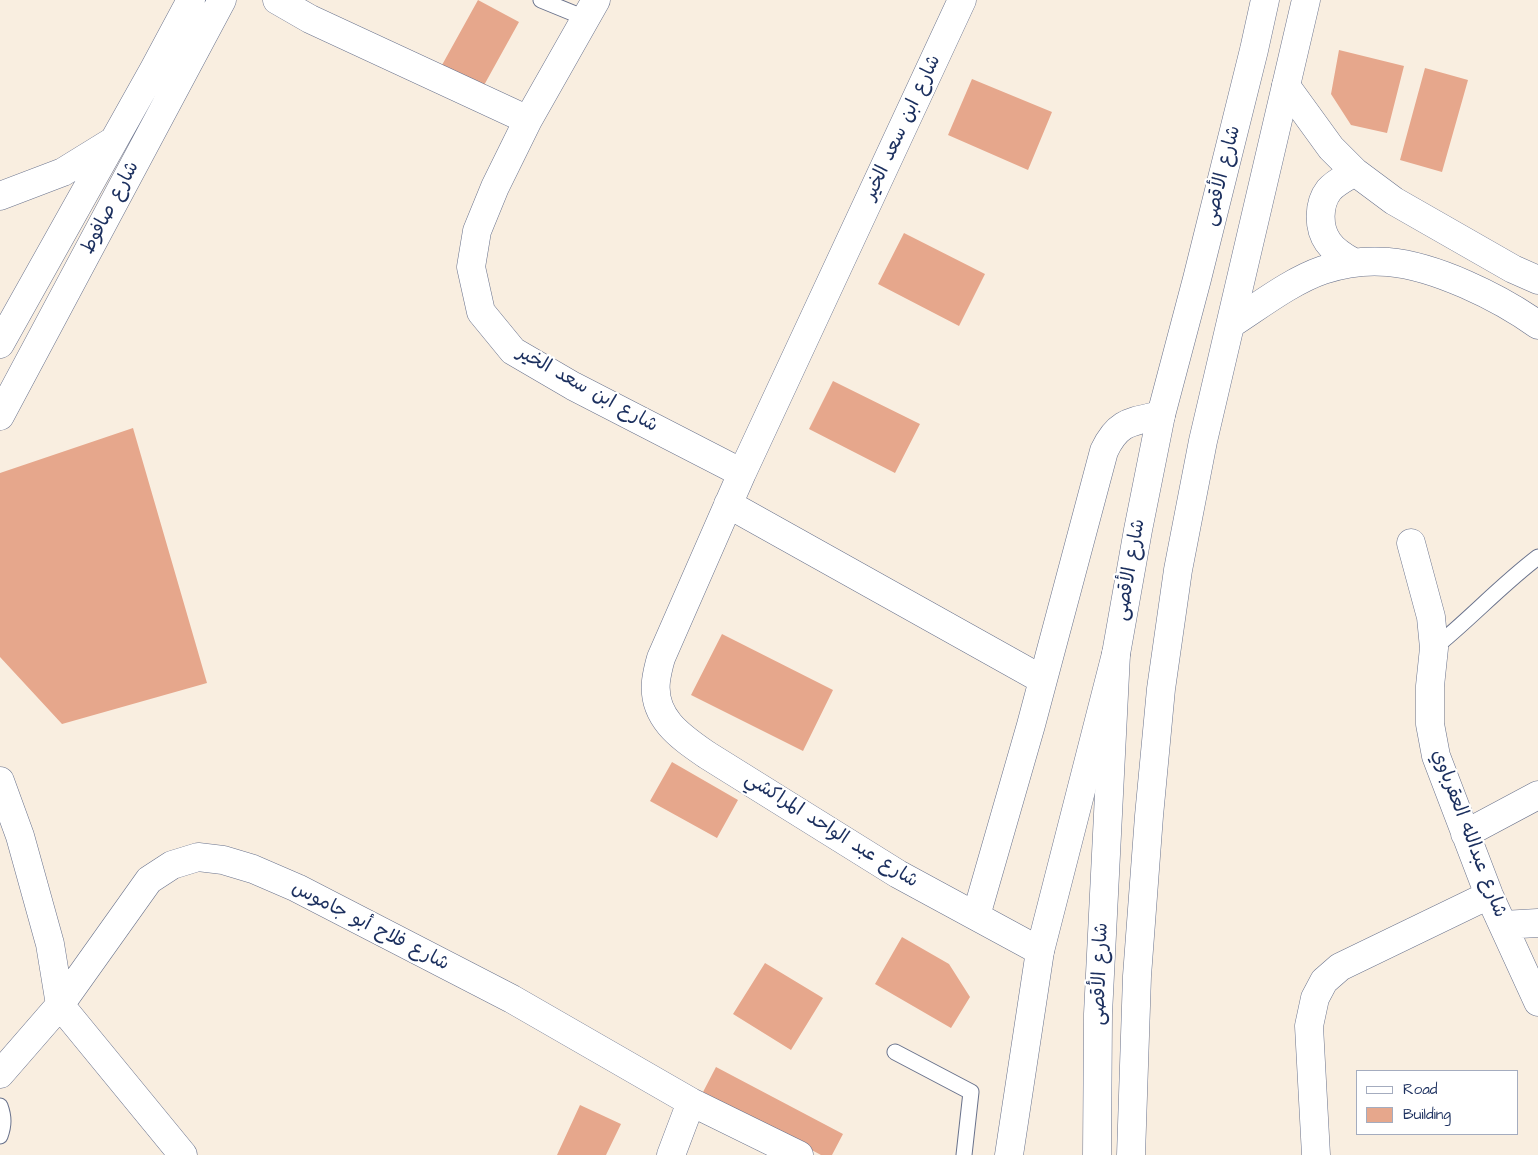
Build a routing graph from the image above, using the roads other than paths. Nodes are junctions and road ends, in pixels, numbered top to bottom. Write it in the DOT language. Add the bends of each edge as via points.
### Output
graph roads {
  1 [pos="191,0"];
  2 [pos="222,0"];
  3 [pos="278,0"];
  4 [pos="541,0"];
  5 [pos="962,0"];
  6 [pos="1265,0"];
  7 [pos="1306,0"];
  8 [pos="591,9"];
  9 [pos="1286,86"];
  10 [pos="528,120"];
  11 [pos="113,141"];
  12 [pos="1356,172"];
  13 [pos="0,196"];
  14 [pos="1353,262"];
  15 [pos="1538,280"];
  16 [pos="1231,324"];
  17 [pos="1538,325"];
  18 [pos="0,344"];
  19 [pos="1161,415"];
  20 [pos="0,416"];
  21 [pos="742,473"];
  22 [pos="728,504"];
  23 [pos="1411,543"];
  24 [pos="1538,557"];
  25 [pos="1434,648"];
  26 [pos="1116,654"];
  27 [pos="1043,680"];
  28 [pos="656,681"];
  29 [pos="0,780"];
  30 [pos="1538,795"];
  31 [pos="1466,834"];
  32 [pos="1489,895"];
  33 [pos="976,916"];
  34 [pos="1538,923"];
  35 [pos="1503,925"];
  36 [pos="1040,951"];
  37 [pos="1538,1002"];
  38 [pos="60,1005"];
  39 [pos="896,1052"];
  40 [pos="0,1074"];
  41 [pos="691,1102"];
  42 [pos="0,1106"];
  43 [pos="0,1136"];
  44 [pos="184,1155"];
  45 [pos="671,1155"];
  46 [pos="800,1155"];
  47 [pos="964,1155"];
  48 [pos="1009,1155"];
  49 [pos="1097,1155"];
  50 [pos="1130,1155"];
  51 [pos="1316,1155"];
  1 -- 11 [label="main road, شارع صافوط"];
  2 -- 20 [label="main road, شارع صافوط"];
  3 -- 10 [label="main road" via="310,19"];
  4 -- 8 [label="lane"];
  5 -- 21 [label="main road, شارع ابن سعد الخير"];
  6 -- 19 [label="main road, شارع الأقصى"];
  7 -- 9 [label="main road, شارع الأقصى"];
  8 -- 10 [label="main road, شارع ابن سعد الخير"];
  9 -- 12 [label="main road" via="1331,148"];
  9 -- 16 [label="main road, شارع الأقصى"];
  10 -- 21 [label="main road, شارع ابن سعد الخير" via="477,231 471,268 481,312 514,351 573,386"];
  11 -- 13 [label="main road" via="63,172"];
  11 -- 18 [label="main road, شارع صافوط"];
  12 -- 14 [label="main road" via="1329,191 1320,212 1327,242"];
  12 -- 15 [label="main road" via="1394,201 1514,270"];
  14 -- 16 [label="main road" via="1322,271 1296,284"];
  14 -- 17 [label="main road" via="1387,262 1440,275 1484,293"];
  16 -- 50 [label="main road, شارع الأقصى" via="1178,570 1161,689 1138,976"];
  19 -- 26 [label="main road, شارع الأقصى"];
  19 -- 27 [label="main road" via="1118,429 1104,451"];
  21 -- 22 [label="main road, شارع ابن سعد الخير"];
  22 -- 27 [label="main road"];
  22 -- 28 [label="main road, شارع ابن سعد الخير" via="661,658"];
  23 -- 25 [label="main road, شارع عبدالله العقرباوي" via="1430,617"];
  24 -- 25 [label="lane"];
  25 -- 31 [label="main road, شارع عبدالله العقرباوي" via="1430,686 1434,748"];
  26 -- 36 [label="main road"];
  26 -- 49 [label="main road, شارع الأقصى" via="1098,1014"];
  27 -- 33 [label="main road"];
  28 -- 33 [label="main road, شارع عبد الواحد المراكشي" via="656,699 667,722 679,736 898,874"];
  29 -- 38 [label="main road" via="20,836 50,944"];
  30 -- 31 [label="main road"];
  31 -- 32 [label="main road, شارع عبدالله العقرباوي"];
  32 -- 35 [label="main road, شارع عبدالله العقرباوي"];
  32 -- 51 [label="main road" via="1340,967 1324,981 1315,998 1309,1026"];
  33 -- 36 [label="main road, شارع عبد الواحد المراكشي"];
  34 -- 35 [label="main road"];
  35 -- 37 [label="main road, شارع عبدالله العقرباوي"];
  36 -- 48 [label="main road"];
  38 -- 40 [label="main road, شارع فلاح أبو جاموس"];
  38 -- 41 [label="main road, شارع فلاح أبو جاموس" via="149,880 172,865 198,857 223,860 296,888 495,990"];
  38 -- 44 [label="main road"];
  39 -- 47 [label="lane" via="971,1092"];
  41 -- 45 [label="main road"];
  41 -- 46 [label="main road, شارع فلاح أبو جاموس"];
  42 -- 43 [label="lane" via="3,1126"];
}
